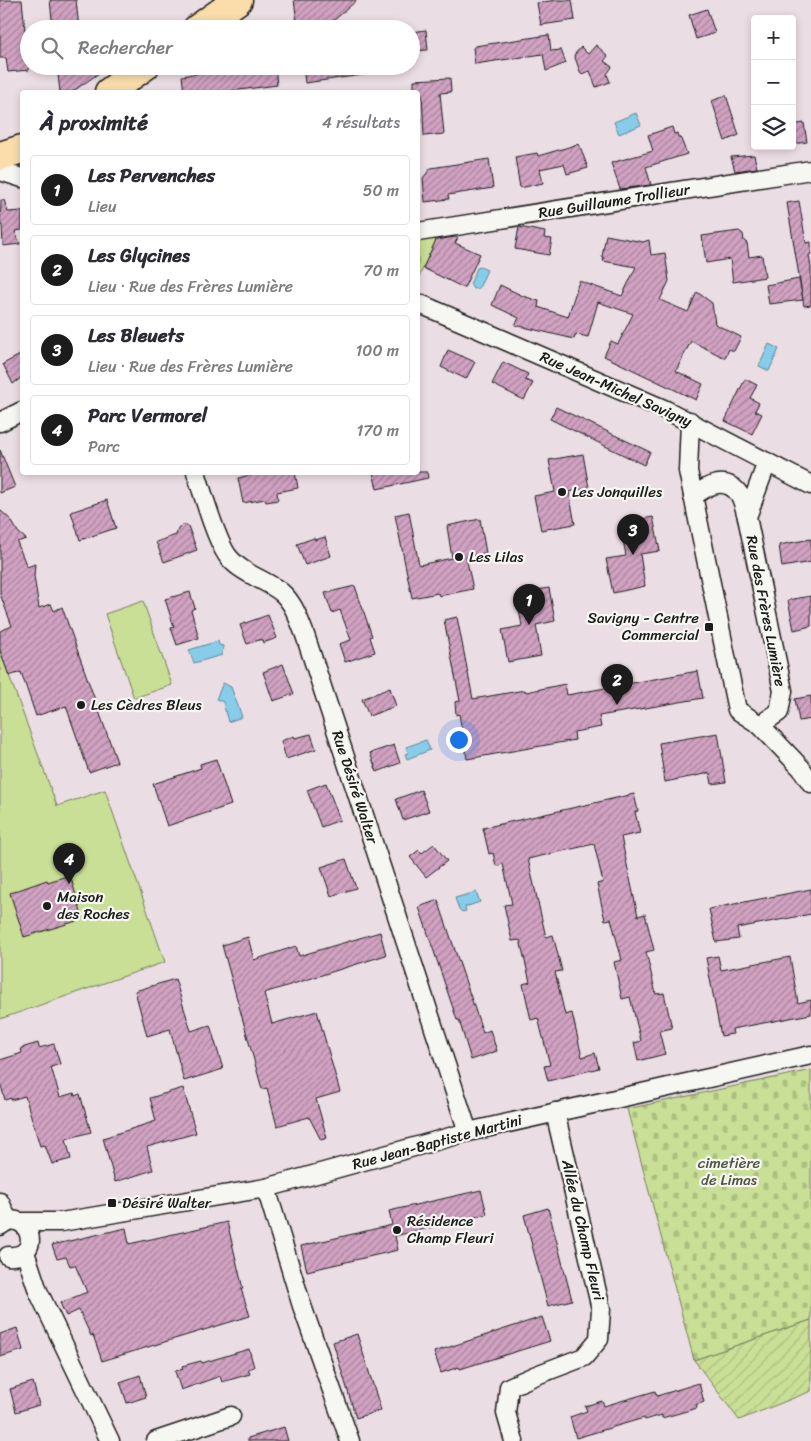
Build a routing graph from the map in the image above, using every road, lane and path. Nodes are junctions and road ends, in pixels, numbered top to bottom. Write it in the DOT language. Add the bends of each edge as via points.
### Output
graph roads {
  1 [pos="238,0"];
  2 [pos="210,20"];
  3 [pos="133,75"];
  4 [pos="112,90"];
  5 [pos="12,159"];
  6 [pos="811,170"];
  7 [pos="20,174"];
  8 [pos="420,232"];
  9 [pos="420,304"];
  10 [pos="20,412"];
  11 [pos="690,421"];
  12 [pos="0,422"];
  13 [pos="767,462"];
  14 [pos="197,475"];
  15 [pos="811,485"];
  16 [pos="693,497"];
  17 [pos="747,517"];
  18 [pos="760,725"];
  19 [pos="811,783"];
  20 [pos="811,1055"];
  21 [pos="556,1112"];
  22 [pos="468,1132"];
  23 [pos="266,1188"];
  24 [pos="0,1202"];
  25 [pos="61,1222"];
  26 [pos="9,1223"];
  27 [pos="28,1246"];
  28 [pos="4,1254"];
  29 [pos="38,1291"];
  30 [pos="231,1416"];
  31 [pos="110,1441"];
  32 [pos="156,1441"];
  33 [pos="350,1441"];
  34 [pos="514,1441"];
  1 -- 2 [label="main road"];
  3 -- 4 [label="main road"];
  5 -- 7 [label="street"];
  6 -- 8 [label="street, Rue Guillaume Trollieur"];
  9 -- 11 [label="street, Rue Jean-Michel Savigny"];
  10 -- 12 [label="street"];
  11 -- 13 [label="street, Rue Jean-Michel Savigny"];
  11 -- 16 [label="street" via="688,471"];
  13 -- 15 [label="street, Rue Jean-Michel Savigny"];
  13 -- 17 [label="street, Rue des Frères Lumière"];
  14 -- 22 [label="street, Rue Désiré Walter" via="216,531 228,555 282,593 294,609"];
  16 -- 17 [label="street, Rue des Frères Lumière" via="706,486 731,486 740,495"];
  16 -- 18 [label="street" via="737,710"];
  17 -- 18 [label="street, Rue des Frères Lumière" via="783,691 779,712"];
  18 -- 19 [label="street"];
  20 -- 21 [label="street, Rue Jean-Baptiste Martini"];
  21 -- 22 [label="street, Rue Jean-Baptiste Martini"];
  21 -- 34 [label="street, Allée du Champ Fleuri" via="601,1309 599,1339 584,1357 509,1387 506,1413"];
  22 -- 23 [label="street, Rue Jean-Baptiste Martini"];
  23 -- 25 [label="street, Rue Jean-Baptiste Martini"];
  23 -- 33 [label="street" via="302,1306"];
  24 -- 26 [label="street"];
  25 -- 26 [label="street, Rue Jean-Baptiste Martini"];
  25 -- 27 [label="street, Rue Jean-Baptiste Martini"];
  26 -- 27 [label="street" via="28,1229"];
  27 -- 28 [label="street, Rue Jean-Baptiste Martini" via="20,1256"];
  27 -- 29 [label="street"];
  28 -- 29 [label="street"];
  29 -- 31 [label="street"];
  30 -- 32 [label="street"];
}
